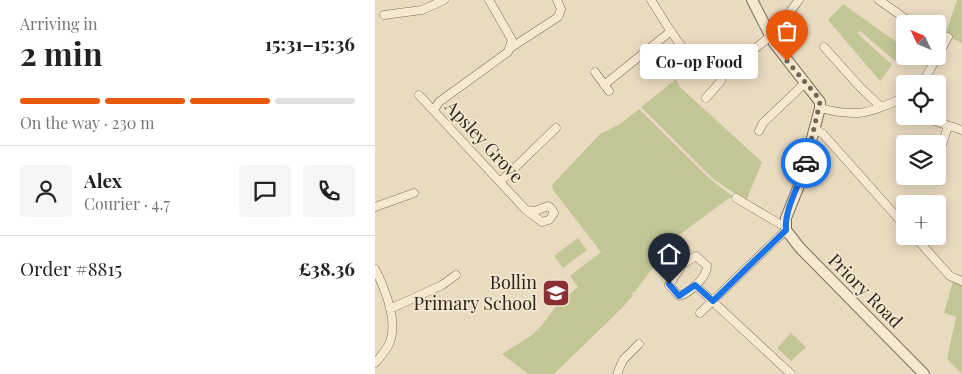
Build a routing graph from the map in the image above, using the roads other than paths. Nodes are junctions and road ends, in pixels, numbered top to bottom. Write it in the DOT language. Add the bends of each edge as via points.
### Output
graph roads {
  1 [pos="444,0"];
  2 [pos="489,0"];
  3 [pos="557,0"];
  4 [pos="651,0"];
  5 [pos="752,0"];
  6 [pos="799,0"];
  7 [pos="879,0"];
  8 [pos="888,2"];
  9 [pos="384,15"];
  10 [pos="903,15"];
  11 [pos="671,31"];
  12 [pos="770,36"];
  13 [pos="824,47"];
  14 [pos="511,48"];
  15 [pos="722,71"];
  16 [pos="595,72"];
  17 [pos="806,82"];
  18 [pos="419,95"];
  19 [pos="707,98"];
  20 [pos="896,102"];
  21 [pos="820,108"];
  22 [pos="881,108"];
  23 [pos="434,110"];
  24 [pos="945,125"];
  25 [pos="948,126"];
  26 [pos="556,128"];
  27 [pos="815,129"];
  28 [pos="962,130"];
  29 [pos="759,131"];
  30 [pos="945,135"];
  31 [pos="500,182"];
  32 [pos="414,192"];
  33 [pos="736,198"];
  34 [pos="375,207"];
  35 [pos="526,210"];
  36 [pos="896,216"];
  37 [pos="785,227"];
  38 [pos="922,245"];
  39 [pos="375,269"];
  40 [pos="456,275"];
  41 [pos="962,281"];
  42 [pos="695,285"];
  43 [pos="713,301"];
  44 [pos="390,309"];
  45 [pos="700,313"];
  46 [pos="639,344"];
  47 [pos="375,363"];
  48 [pos="617,374"];
  49 [pos="791,374"];
  50 [pos="924,374"];
  1 -- 9 [label="street" via="422,10"];
  2 -- 14 [label="street" via="512,40"];
  3 -- 14 [label="street" via="561,9 558,17"];
  4 -- 11 [label="street"];
  5 -- 12 [label="street"];
  6 -- 12 [label="street"];
  7 -- 8 [label="street"];
  8 -- 10 [label="street"];
  11 -- 15 [label="street" via="703,67 713,72"];
  11 -- 16 [label="street" via="607,88"];
  12 -- 15 [label="street"];
  12 -- 17 [label="street"];
  13 -- 22 [label="street"];
  14 -- 23 [label="street" via="439,102"];
  15 -- 19 [label="street" via="721,81"];
  17 -- 21 [label="street" via="817,96"];
  17 -- 29 [label="street" via="763,123"];
  18 -- 23 [label="street, Apsley Grove"];
  20 -- 22 [label="street"];
  21 -- 22 [label="street" via="861,115"];
  21 -- 27 [label="street"];
  23 -- 31 [label="street, Apsley Grove"];
  24 -- 25 [label="street"];
  25 -- 28 [label="street"];
  25 -- 30 [label="street"];
  26 -- 31 [label="street"];
  27 -- 36 [label="street"];
  27 -- 37 [label="street"];
  31 -- 35 [label="street, Apsley Grove"];
  32 -- 34 [label="street"];
  33 -- 37 [label="street"];
  37 -- 43 [label="street"];
  37 -- 50 [label="street, Priory Road" via="801,248"];
  38 -- 41 [label="street" via="950,276"];
  39 -- 44 [label="street"];
  40 -- 44 [label="street"];
  42 -- 42 [label="street" via="707,270 696,256 679,268 669,284 679,296"];
  42 -- 43 [label="street"];
  43 -- 45 [label="street"];
  43 -- 49 [label="street"];
  44 -- 47 [label="street" via="391,338"];
  46 -- 48 [label="street" via="623,360"];
}
